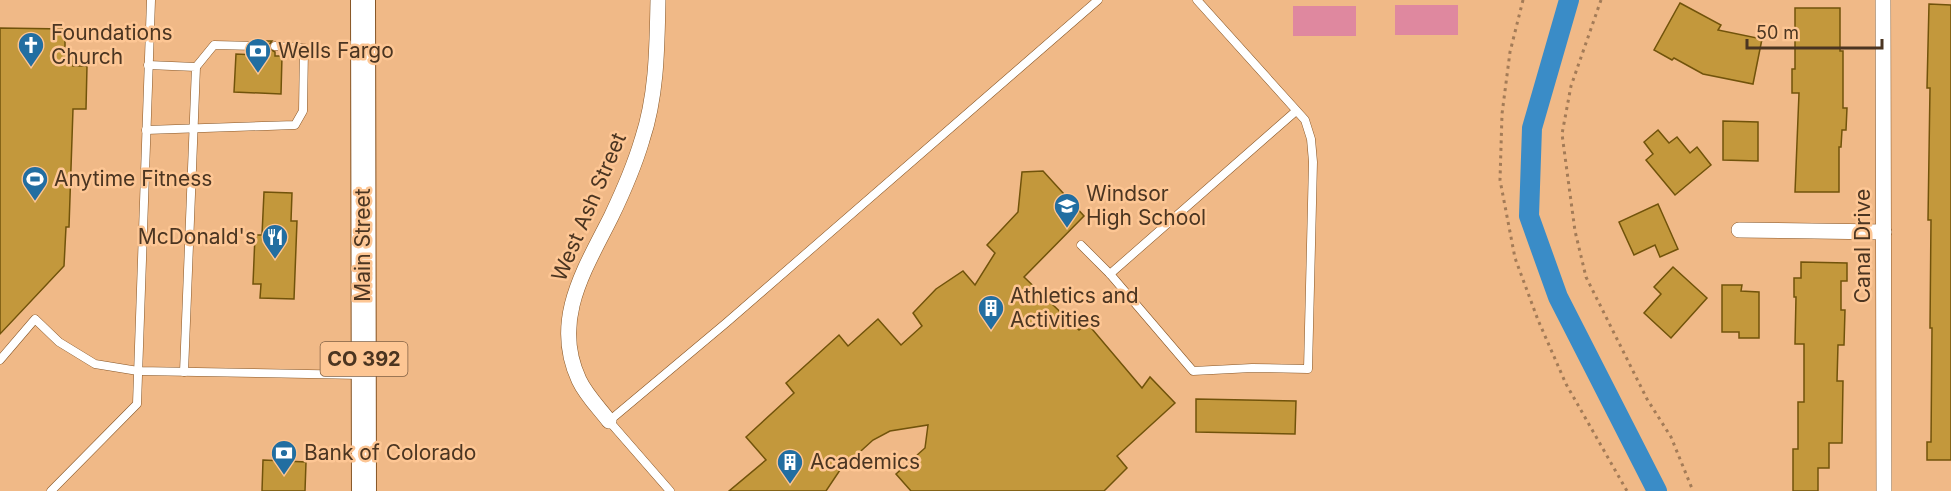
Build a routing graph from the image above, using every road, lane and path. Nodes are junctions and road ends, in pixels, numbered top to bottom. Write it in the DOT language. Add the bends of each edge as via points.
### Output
graph roads {
  1 [pos="150,0"];
  2 [pos="363,0"];
  3 [pos="658,0"];
  4 [pos="1098,0"];
  5 [pos="1197,0"];
  6 [pos="1523,0"];
  7 [pos="1601,0"];
  8 [pos="1883,0"];
  9 [pos="257,46"];
  10 [pos="275,46"];
  11 [pos="148,65"];
  12 [pos="196,67"];
  13 [pos="1296,111"];
  14 [pos="193,128"];
  15 [pos="146,130"];
  16 [pos="1739,231"];
  17 [pos="1884,232"];
  18 [pos="1081,245"];
  19 [pos="1110,274"];
  20 [pos="0,360"];
  21 [pos="138,371"];
  22 [pos="184,372"];
  23 [pos="364,375"];
  24 [pos="609,421"];
  25 [pos="51,491"];
  26 [pos="364,491"];
  27 [pos="669,491"];
  28 [pos="1627,491"];
  29 [pos="1693,491"];
  30 [pos="1884,491"];
  1 -- 11 [label="lane"];
  2 -- 23 [label="main road, Main Street / CO 392"];
  3 -- 24 [label="street, West Ash Street" via="655,78 642,139 571,305 569,330 579,381"];
  4 -- 24 [label="lane"];
  5 -- 13 [label="lane"];
  6 -- 28 [label="path" via="1510,52 1502,114 1500,180 1515,258 1566,384"];
  7 -- 29 [label="path" via="1571,86 1562,134 1575,231 1586,277 1647,399 1671,437"];
  8 -- 17 [label="street, Canal Drive"];
  9 -- 12 [label="lane" via="214,45"];
  10 -- 14 [label="lane" via="304,48 303,111 295,125"];
  11 -- 12 [label="lane"];
  11 -- 15 [label="lane"];
  12 -- 14 [label="lane"];
  13 -- 19 [label="lane"];
  13 -- 19 [label="lane" via="1305,120 1312,151 1308,369 1193,371"];
  14 -- 15 [label="lane"];
  14 -- 22 [label="lane"];
  15 -- 21 [label="lane"];
  16 -- 17 [label="street"];
  17 -- 30 [label="street, Canal Drive"];
  18 -- 19 [label="lane"];
  20 -- 21 [label="lane" via="35,319 58,342 95,364"];
  21 -- 22 [label="lane"];
  21 -- 25 [label="lane" via="137,404"];
  22 -- 23 [label="lane"];
  23 -- 26 [label="main road, Main Street / CO 392"];
  24 -- 27 [label="lane"];
}
